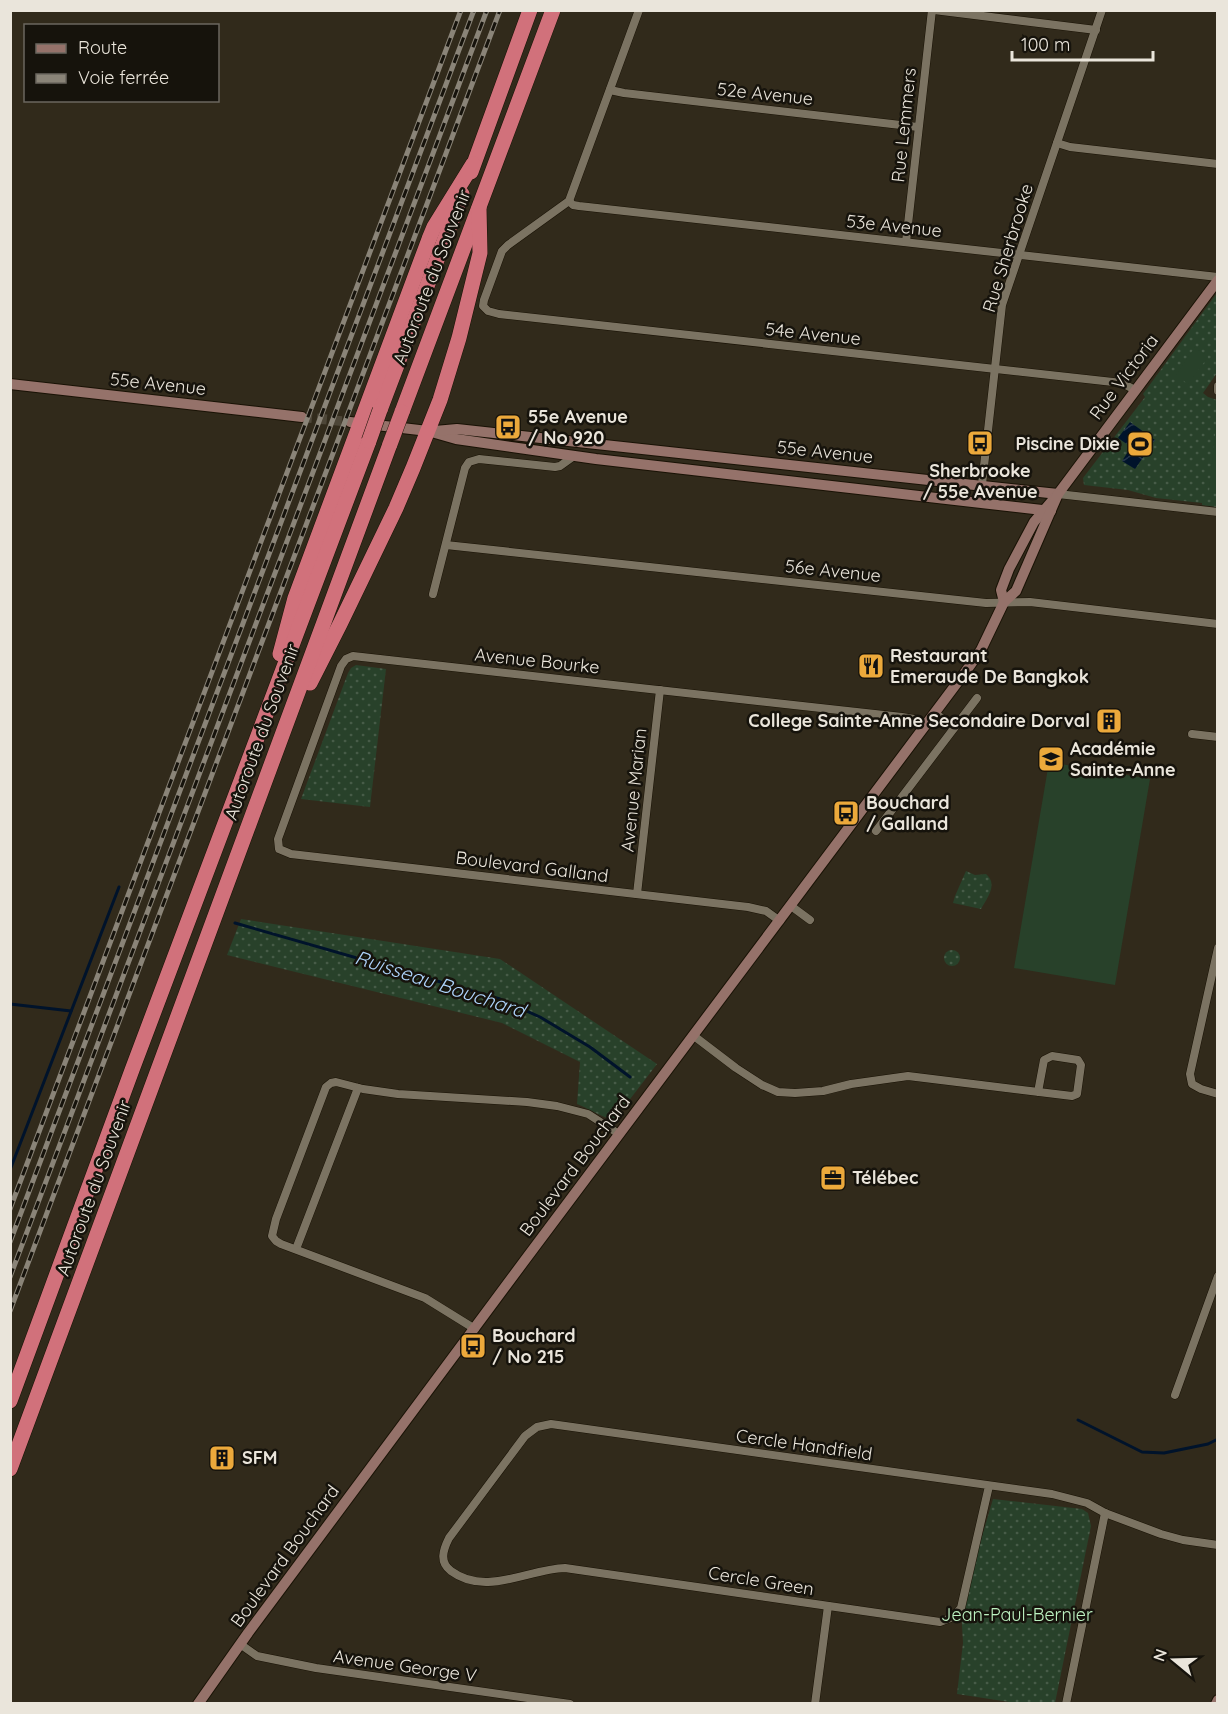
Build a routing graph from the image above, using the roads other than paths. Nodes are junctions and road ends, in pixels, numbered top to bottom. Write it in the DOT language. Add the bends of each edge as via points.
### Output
graph roads {
  1 [pos="530,10"];
  2 [pos="553,10"];
  3 [pos="639,10"];
  4 [pos="933,10"];
  5 [pos="1102,10"];
  6 [pos="1095,30"];
  7 [pos="610,90"];
  8 [pos="918,126"];
  9 [pos="1057,143"];
  10 [pos="473,164"];
  11 [pos="1218,164"];
  12 [pos="569,201"];
  13 [pos="479,208"];
  14 [pos="906,242"];
  15 [pos="1019,255"];
  16 [pos="1218,278"];
  17 [pos="995,369"];
  18 [pos="10,384"];
  19 [pos="1135,390"];
  20 [pos="302,417"];
  21 [pos="355,423"];
  22 [pos="428,431"];
  23 [pos="574,456"];
  24 [pos="981,485"];
  25 [pos="1058,494"];
  26 [pos="980,502"];
  27 [pos="1048,510"];
  28 [pos="1218,512"];
  29 [pos="446,545"];
  30 [pos="433,594"];
  31 [pos="1004,602"];
  32 [pos="1218,624"];
  33 [pos="981,650"];
  34 [pos="660,690"];
  35 [pos="977,698"];
  36 [pos="935,713"];
  37 [pos="925,726"];
  38 [pos="286,728"];
  39 [pos="954,728"];
  40 [pos="260,731"];
  41 [pos="1192,734"];
  42 [pos="1218,737"];
  43 [pos="876,831"];
  44 [pos="279,849"];
  45 [pos="637,894"];
  46 [pos="791,906"];
  47 [pos="810,920"];
  48 [pos="780,921"];
  49 [pos="1218,948"];
  50 [pos="694,1036"];
  51 [pos="358,1088"];
  52 [pos="1038,1092"];
  53 [pos="1218,1094"];
  54 [pos="619,1134"];
  55 [pos="296,1249"];
  56 [pos="1218,1276"];
  57 [pos="475,1329"];
  58 [pos="1175,1395"];
  59 [pos="10,1401"];
  60 [pos="13,1464"];
  61 [pos="10,1475"];
  62 [pos="989,1486"];
  63 [pos="1105,1513"];
  64 [pos="1218,1545"];
  65 [pos="443,1554"];
  66 [pos="828,1606"];
  67 [pos="240,1644"];
  68 [pos="509,1699"];
  69 [pos="198,1704"];
  70 [pos="570,1704"];
  71 [pos="815,1704"];
  72 [pos="1066,1704"];
  1 -- 10 [label="highway, Autoroute du Souvenir"];
  2 -- 13 [label="highway, Autoroute du Souvenir"];
  3 -- 7 [label="street"];
  4 -- 6 [label="street"];
  4 -- 8 [label="street, Rue Lemmers"];
  5 -- 6 [label="street, Rue Sherbrooke"];
  6 -- 9 [label="street, Rue Sherbrooke"];
  7 -- 8 [label="street, 52e Avenue"];
  7 -- 12 [label="street"];
  8 -- 14 [label="street, Rue Lemmers"];
  9 -- 11 [label="street"];
  9 -- 15 [label="street, Rue Sherbrooke"];
  10 -- 21 [label="highway" via="434,227"];
  10 -- 40 [label="highway, Autoroute du Souvenir, bridge"];
  12 -- 14 [label="street, 53e Avenue" via="579,206"];
  12 -- 17 [label="street, 54e Avenue" via="502,251 483,304 488,311"];
  13 -- 22 [label="highway" via="480,254 449,371"];
  13 -- 38 [label="highway, Autoroute du Souvenir, bridge"];
  14 -- 15 [label="street, 53e Avenue"];
  15 -- 16 [label="street, 53e Avenue"];
  15 -- 17 [label="street, Rue Sherbrooke" via="1002,305"];
  16 -- 19 [label="main road, Rue Victoria"];
  17 -- 19 [label="street, 54e Avenue" via="1122,383"];
  17 -- 24 [label="street, Rue Sherbrooke"];
  18 -- 20 [label="main road, 55e Avenue"];
  19 -- 25 [label="main road, Rue Victoria"];
  21 -- 22 [label="main road, 55e Avenue"];
  21 -- 40 [label="highway" via="295,598"];
  22 -- 23 [label="main road, 55e Avenue" via="456,440"];
  22 -- 24 [label="main road, 55e Avenue" via="457,429"];
  22 -- 38 [label="highway" via="340,624"];
  23 -- 26 [label="main road, 55e Avenue"];
  23 -- 29 [label="street, 55e Avenue" via="555,467 471,460 465,468"];
  24 -- 25 [label="main road, 55e Avenue"];
  24 -- 26 [label="street, Rue Sherbrooke"];
  25 -- 27 [label="main road, Rue Victoria"];
  25 -- 28 [label="street, 55e Avenue"];
  26 -- 27 [label="main road, 55e Avenue"];
  27 -- 31 [label="main road, Rue Victoria" via="1016,591"];
  29 -- 30 [label="street"];
  29 -- 31 [label="street, 56e Avenue"];
  31 -- 32 [label="street, 56e Avenue"];
  31 -- 33 [label="main road, Rue Victoria"];
  33 -- 36 [label="main road, Boulevard Bouchard"];
  34 -- 37 [label="street, Avenue Bourke" via="908,717"];
  34 -- 44 [label="street, Avenue Bourke" via="349,657 341,666 280,829"];
  34 -- 45 [label="street, Avenue Marian"];
  35 -- 39 [label="street"];
  36 -- 37 [label="main road, Boulevard Bouchard"];
  36 -- 39 [label="street"];
  37 -- 46 [label="main road, Boulevard Bouchard"];
  38 -- 60 [label="highway, Autoroute du Souvenir"];
  39 -- 43 [label="street"];
  40 -- 59 [label="highway, Autoroute du Souvenir"];
  41 -- 42 [label="street"];
  44 -- 45 [label="street, Boulevard Galland" via="319,858"];
  45 -- 48 [label="street, Boulevard Galland" via="758,909"];
  46 -- 47 [label="street"];
  46 -- 48 [label="main road, Boulevard Bouchard"];
  48 -- 50 [label="main road, Boulevard Bouchard"];
  49 -- 53 [label="street" via="1190,1074 1192,1084"];
  50 -- 52 [label="street" via="745,1074 778,1092 823,1091 908,1076"];
  50 -- 54 [label="main road, Boulevard Bouchard"];
  51 -- 54 [label="street" via="558,1106 588,1114"];
  51 -- 55 [label="street"];
  51 -- 55 [label="street" via="336,1082 328,1084 325,1090 272,1232 276,1241"];
  52 -- 52 [label="street" via="1077,1094 1081,1065 1078,1060 1052,1056 1044,1060"];
  54 -- 57 [label="main road, Boulevard Bouchard"];
  55 -- 57 [label="street" via="425,1298"];
  56 -- 58 [label="street"];
  57 -- 67 [label="main road, Boulevard Bouchard"];
  60 -- 61 [label="highway, Autoroute du Souvenir"];
  62 -- 63 [label="street, Cercle Handfield" via="1068,1497"];
  62 -- 65 [label="street, Cercle Handfield" via="544,1424 525,1436 449,1538"];
  62 -- 66 [label="street, Cercle Green" via="961,1608 953,1617 940,1622"];
  63 -- 64 [label="street, Cercle Handfield" via="1161,1534"];
  63 -- 72 [label="street"];
  65 -- 66 [label="street, Cercle Green" via="447,1568 458,1576 482,1582 565,1568"];
  66 -- 71 [label="street"];
  67 -- 68 [label="street, Avenue George V" via="257,1656"];
  67 -- 69 [label="main road, Boulevard Bouchard"];
  68 -- 70 [label="street, Avenue George V"];
}
